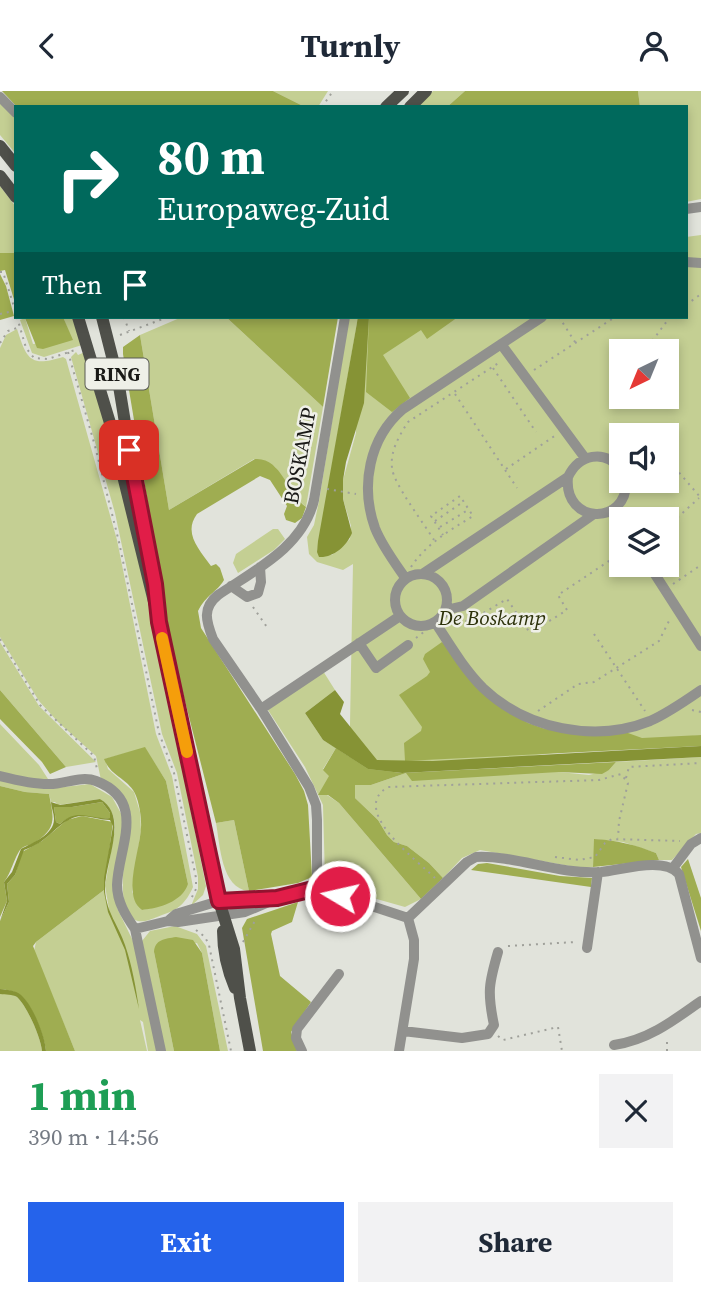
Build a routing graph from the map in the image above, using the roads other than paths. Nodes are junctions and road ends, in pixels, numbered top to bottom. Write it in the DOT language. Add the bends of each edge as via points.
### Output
graph roads {
  1 [pos="403,91"];
  2 [pos="426,91"];
  3 [pos="0,97"];
  4 [pos="388,105"];
  5 [pos="412,105"];
  6 [pos="14,111"];
  7 [pos="0,146"];
  8 [pos="14,164"];
  9 [pos="0,176"];
  10 [pos="14,194"];
  11 [pos="79,319"];
  12 [pos="103,319"];
  13 [pos="345,319"];
  14 [pos="538,319"];
  15 [pos="501,344"];
  16 [pos="584,458"];
  17 [pos="609,459"];
  18 [pos="568,477"];
  19 [pos="609,511"];
  20 [pos="594,515"];
  21 [pos="260,567"];
  22 [pos="424,573"];
  23 [pos="405,577"];
  24 [pos="656,577"];
  25 [pos="231,586"];
  26 [pos="451,609"];
  27 [pos="400,616"];
  28 [pos="159,622"];
  29 [pos="435,622"];
  30 [pos="359,643"];
  31 [pos="408,645"];
  32 [pos="701,646"];
  33 [pos="701,690"];
  34 [pos="261,709"];
  35 [pos="0,776"];
  36 [pos="696,841"];
  37 [pos="673,867"];
  38 [pos="598,872"];
  39 [pos="317,888"];
  40 [pos="277,898"];
  41 [pos="219,901"];
  42 [pos="190,915"];
  43 [pos="223,916"];
  44 [pos="408,918"];
  45 [pos="135,929"];
  46 [pos="587,945"];
  47 [pos="499,952"];
  48 [pos="701,958"];
  49 [pos="339,974"];
  50 [pos="701,1001"];
  51 [pos="403,1031"];
  52 [pos="614,1045"];
  53 [pos="161,1051"];
  54 [pos="250,1051"];
  55 [pos="302,1051"];
  56 [pos="399,1051"];
  1 -- 4 [label="main road"];
  2 -- 5 [label="main road"];
  3 -- 6 [label="street"];
  7 -- 8 [label="main road"];
  9 -- 10 [label="main road"];
  11 -- 28 [label="main road, RING" via="114,436"];
  12 -- 28 [label="main road, RING" via="118,380"];
  13 -- 21 [label="street, BOSKAMP" via="311,510 290,544"];
  14 -- 15 [label="street"];
  15 -- 16 [label="street"];
  15 -- 23 [label="street" via="402,409 379,438 368,479 370,512 384,546"];
  16 -- 17 [label="street"];
  16 -- 18 [label="street"];
  18 -- 20 [label="street" via="574,503"];
  18 -- 22 [label="street"];
  19 -- 20 [label="street"];
  20 -- 26 [label="street" via="463,606"];
  21 -- 25 [label="street, BOSKAMP"];
  21 -- 25 [label="street" via="258,593 247,597"];
  22 -- 23 [label="street"];
  22 -- 26 [label="street" via="443,585"];
  23 -- 27 [label="street" via="396,595"];
  24 -- 32 [label="street"];
  25 -- 34 [label="street, BOSKAMP" via="209,602 207,623"];
  26 -- 29 [label="street"];
  27 -- 29 [label="street" via="415,625"];
  27 -- 30 [label="street"];
  28 -- 41 [label="main road, RING"];
  29 -- 33 [label="street" via="481,686 507,707 557,727 588,731 630,727"];
  30 -- 31 [label="street" via="376,668"];
  30 -- 34 [label="street"];
  34 -- 39 [label="street, BOSKAMP" via="316,805"];
  35 -- 45 [label="street" via="50,784 95,781 117,796 127,829 117,886 125,915"];
  36 -- 37 [label="street"];
  37 -- 38 [label="street"];
  37 -- 48 [label="street" via="681,881"];
  38 -- 44 [label="street" via="476,857"];
  38 -- 46 [label="street"];
  39 -- 40 [label="street"];
  39 -- 44 [label="street"];
  40 -- 41 [label="street"];
  40 -- 43 [label="street"];
  41 -- 42 [label="street"];
  41 -- 43 [label="main road, RING"];
  42 -- 43 [label="street"];
  42 -- 45 [label="street" via="176,914 168,921"];
  43 -- 54 [label="main road, RING" via="223,952 240,998"];
  44 -- 51 [label="street" via="414,959"];
  45 -- 53 [label="street"];
  47 -- 51 [label="street" via="489,983 494,1025 488,1034 462,1038"];
  49 -- 55 [label="street" via="297,1029"];
  50 -- 52 [label="street" via="667,1025"];
  51 -- 56 [label="street"];
}
